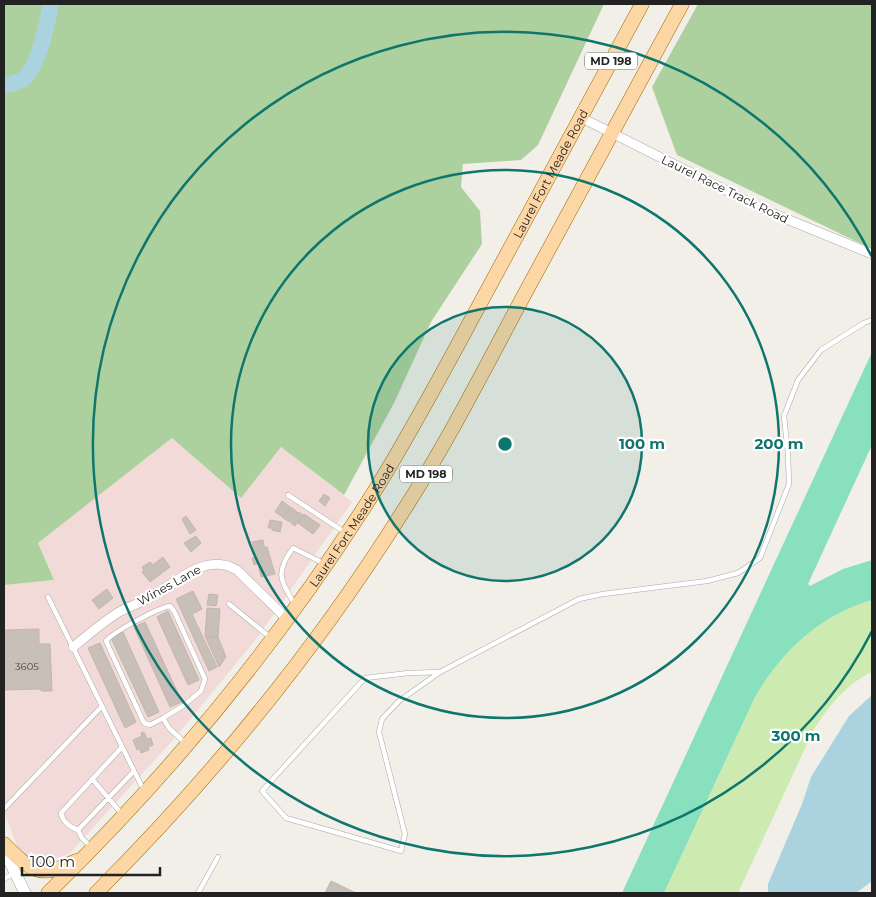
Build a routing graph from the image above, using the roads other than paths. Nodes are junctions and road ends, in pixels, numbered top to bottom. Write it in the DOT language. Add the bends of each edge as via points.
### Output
graph roads {
  1 [pos="642,4"];
  2 [pos="682,4"];
  3 [pos="580,118"];
  4 [pos="611,133"];
  5 [pos="872,254"];
  6 [pos="872,320"];
  7 [pos="288,495"];
  8 [pos="347,534"];
  9 [pos="326,565"];
  10 [pos="48,597"];
  11 [pos="229,604"];
  12 [pos="296,607"];
  13 [pos="287,620"];
  14 [pos="272,639"];
  15 [pos="73,647"];
  16 [pos="440,672"];
  17 [pos="102,706"];
  18 [pos="163,718"];
  19 [pos="186,744"];
  20 [pos="122,748"];
  21 [pos="134,771"];
  22 [pos="92,779"];
  23 [pos="146,794"];
  24 [pos="108,798"];
  25 [pos="4,809"];
  26 [pos="125,816"];
  27 [pos="78,830"];
  28 [pos="4,844"];
  29 [pos="4,850"];
  30 [pos="89,853"];
  31 [pos="218,857"];
  32 [pos="15,872"];
  33 [pos="4,879"];
  34 [pos="25,893"];
  35 [pos="48,893"];
  36 [pos="96,893"];
  37 [pos="198,893"];
  1 -- 3 [label="main road, Laurel Fort Meade Road / MD 198"];
  2 -- 4 [label="main road, MD 198"];
  3 -- 4 [label="street, Laurel Race Track Road"];
  3 -- 8 [label="main road, Laurel Fort Meade Road / MD 198" via="409,435"];
  4 -- 5 [label="street, Laurel Race Track Road" via="767,211"];
  4 -- 36 [label="main road, MD 198" via="437,454 362,574 252,722 178,807"];
  6 -- 16 [label="lane" via="821,350 798,380 784,416 789,484 760,558 738,573 707,581 579,600"];
  7 -- 8 [label="lane"];
  8 -- 9 [label="main road, Laurel Fort Meade Road / MD 198"];
  9 -- 12 [label="main road, Laurel Fort Meade Road / MD 198"];
  9 -- 12 [label="lane" via="293,548 282,563 281,580"];
  10 -- 15 [label="lane"];
  11 -- 14 [label="lane"];
  12 -- 13 [label="main road, Laurel Fort Meade Road / MD 198"];
  13 -- 14 [label="main road, Laurel Fort Meade Road / MD 198"];
  13 -- 15 [label="street, Wines Lane" via="237,570 220,563 205,565 174,581 118,613"];
  14 -- 19 [label="main road, Laurel Fort Meade Road / MD 198"];
  15 -- 17 [label="lane"];
  16 -- 16 [label="lane" via="365,678 262,791 286,818 401,851 405,834 378,732 382,719 399,701"];
  17 -- 20 [label="lane"];
  17 -- 25 [label="lane"];
  18 -- 18 [label="lane" via="201,690 205,679 170,606 106,641 144,723 150,725"];
  18 -- 19 [label="lane"];
  19 -- 23 [label="main road, Laurel Fort Meade Road / MD 198"];
  20 -- 21 [label="lane"];
  20 -- 22 [label="lane"];
  21 -- 23 [label="lane"];
  21 -- 24 [label="lane"];
  22 -- 24 [label="lane"];
  22 -- 27 [label="lane" via="61,812 70,827"];
  23 -- 26 [label="main road, Laurel Fort Meade Road / MD 198"];
  24 -- 26 [label="lane"];
  24 -- 27 [label="lane"];
  26 -- 30 [label="main road, Laurel Fort Meade Road / MD 198"];
  27 -- 30 [label="lane"];
  28 -- 30 [label="main road" via="24,865 44,872 57,870"];
  29 -- 32 [label="street"];
  30 -- 35 [label="main road, Laurel Fort Meade Road / MD 198"];
  31 -- 37 [label="lane"];
  32 -- 33 [label="lane"];
  32 -- 34 [label="street"];
}
